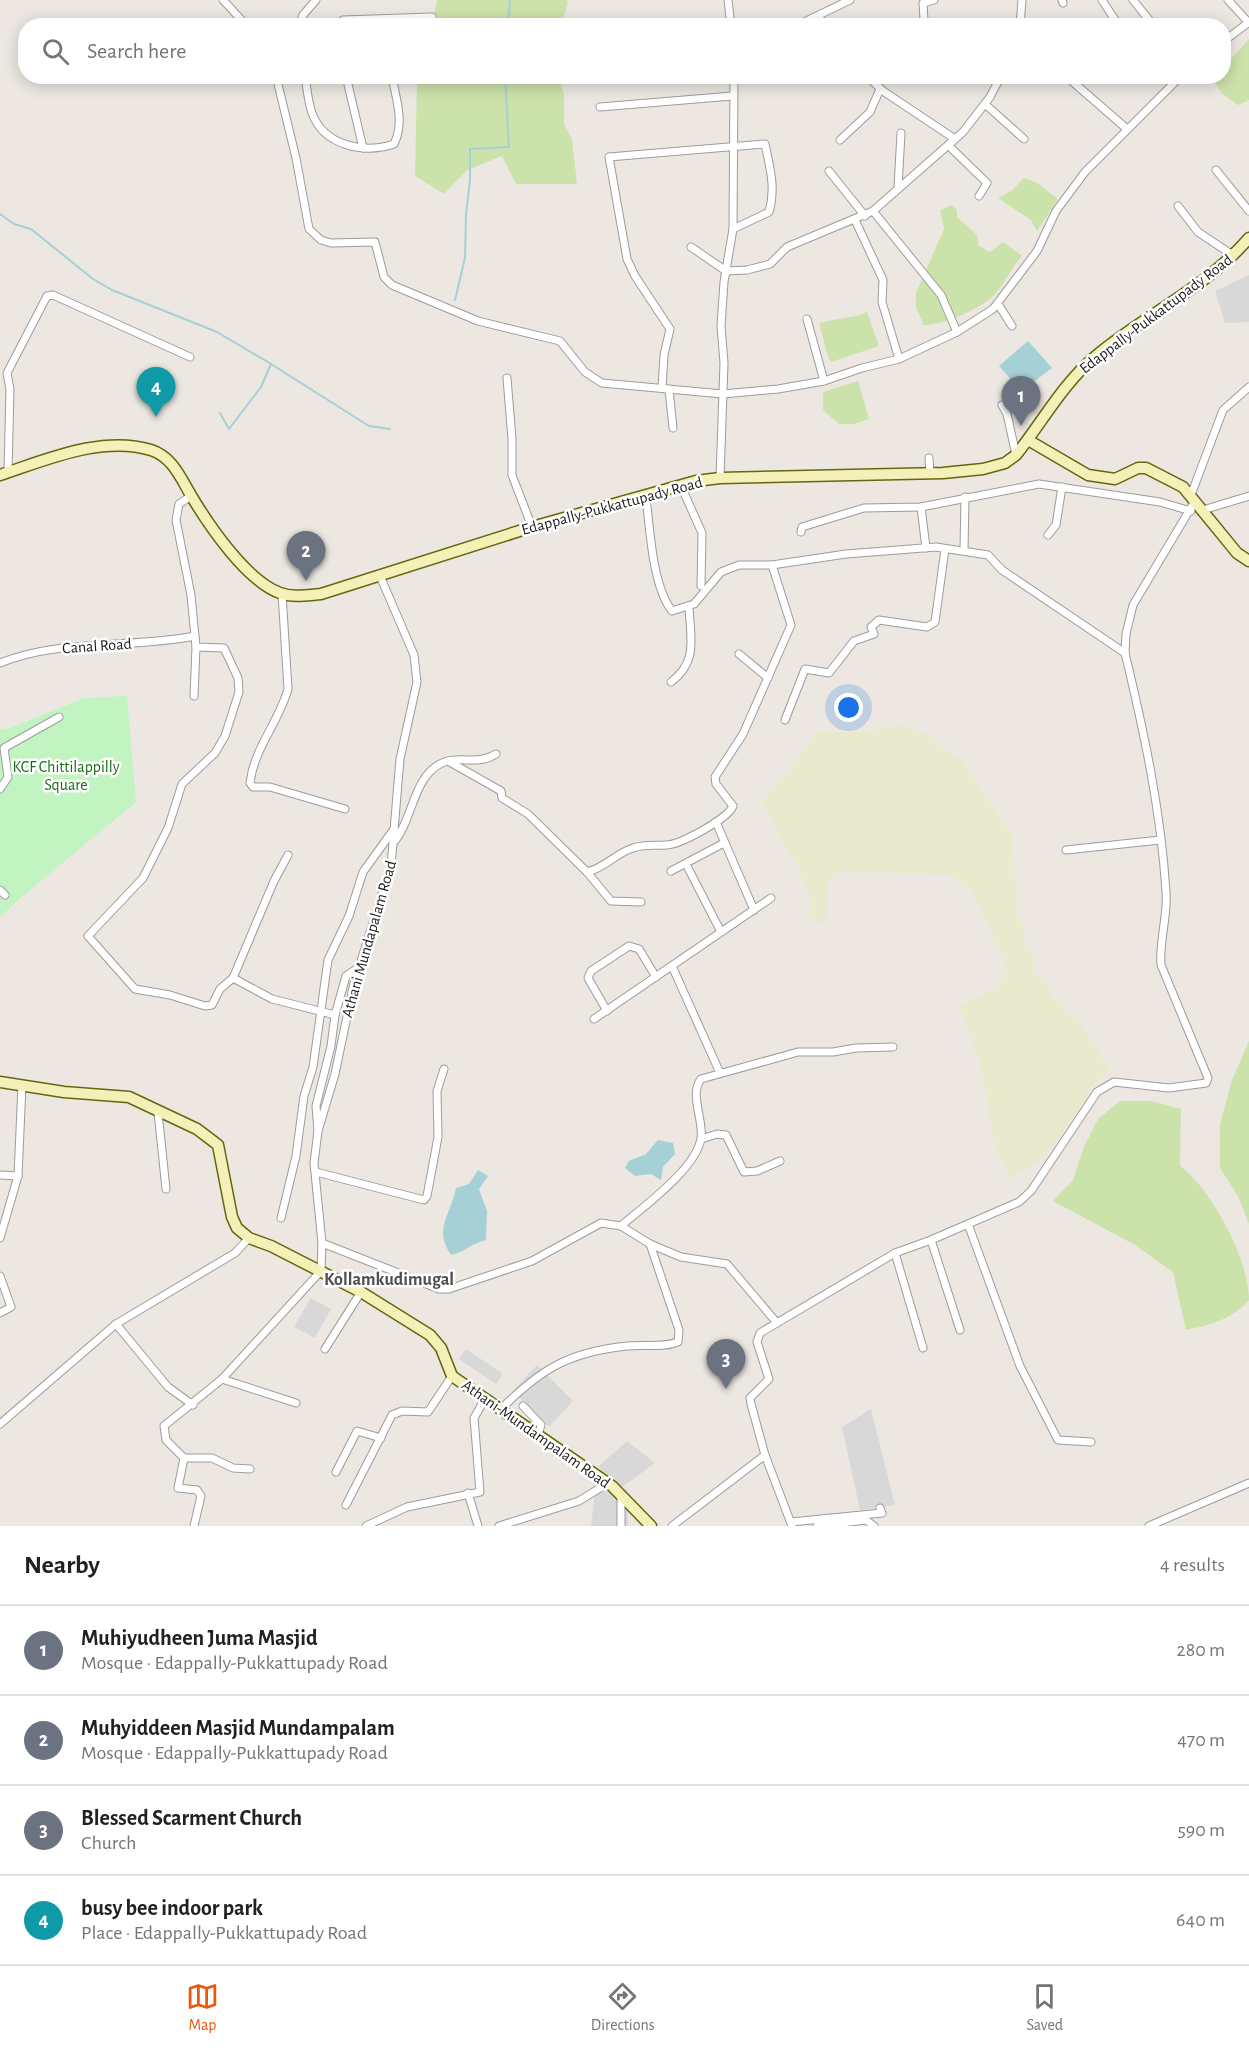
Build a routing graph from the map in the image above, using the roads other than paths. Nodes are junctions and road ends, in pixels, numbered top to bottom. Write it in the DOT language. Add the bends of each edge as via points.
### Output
graph roads {
  1 [pos="223,0"];
  2 [pos="316,0"];
  3 [pos="728,0"];
  4 [pos="850,0"];
  5 [pos="934,0"];
  6 [pos="1022,0"];
  7 [pos="1102,0"];
  8 [pos="1133,0"];
  9 [pos="1228,0"];
  10 [pos="842,2"];
  11 [pos="819,16"];
  12 [pos="240,18"];
  13 [pos="302,18"];
  14 [pos="730,18"];
  15 [pos="814,18"];
  16 [pos="924,18"];
  17 [pos="1021,18"];
  18 [pos="1114,18"];
  19 [pos="1147,18"];
  20 [pos="1249,22"];
  21 [pos="1231,36"];
  22 [pos="278,84"];
  23 [pos="306,84"];
  24 [pos="348,84"];
  25 [pos="394,84"];
  26 [pos="733,84"];
  27 [pos="875,84"];
  28 [pos="996,84"];
  29 [pos="1075,84"];
  30 [pos="1173,84"];
  31 [pos="880,89"];
  32 [pos="732,96"];
  33 [pos="985,104"];
  34 [pos="600,107"];
  35 [pos="1127,129"];
  36 [pos="901,134"];
  37 [pos="1024,139"];
  38 [pos="840,140"];
  39 [pos="955,140"];
  40 [pos="732,146"];
  41 [pos="949,146"];
  42 [pos="363,148"];
  43 [pos="1216,170"];
  44 [pos="829,171"];
  45 [pos="898,187"];
  46 [pos="979,196"];
  47 [pos="1178,206"];
  48 [pos="873,211"];
  49 [pos="1249,212"];
  50 [pos="865,216"];
  51 [pos="855,220"];
  52 [pos="733,229"];
  53 [pos="1249,238"];
  54 [pos="691,247"];
  55 [pos="1234,256"];
  56 [pos="726,271"];
  57 [pos="998,304"];
  58 [pos="807,319"];
  59 [pos="1012,326"];
  60 [pos="957,332"];
  61 [pos="190,357"];
  62 [pos="900,360"];
  63 [pos="507,378"];
  64 [pos="824,381"];
  65 [pos="1249,387"];
  66 [pos="665,388"];
  67 [pos="723,394"];
  68 [pos="1002,405"];
  69 [pos="673,428"];
  70 [pos="1028,440"];
  71 [pos="1016,455"];
  72 [pos="929,458"];
  73 [pos="4,474"];
  74 [pos="930,474"];
  75 [pos="720,478"];
  76 [pos="681,486"];
  77 [pos="1062,487"];
  78 [pos="191,496"];
  79 [pos="965,496"];
  80 [pos="1249,496"];
  81 [pos="646,497"];
  82 [pos="1192,502"];
  83 [pos="921,507"];
  84 [pos="1203,510"];
  85 [pos="532,527"];
  86 [pos="801,532"];
  87 [pos="1048,535"];
  88 [pos="926,548"];
  89 [pos="945,549"];
  90 [pos="964,550"];
  91 [pos="1249,561"];
  92 [pos="772,565"];
  93 [pos="380,576"];
  94 [pos="701,586"];
  95 [pos="282,594"];
  96 [pos="689,606"];
  97 [pos="195,636"];
  98 [pos="196,647"];
  99 [pos="1125,652"];
  100 [pos="739,654"];
  101 [pos="0,663"];
  102 [pos="768,678"];
  103 [pos="671,682"];
  104 [pos="194,696"];
  105 [pos="59,717"];
  106 [pos="785,720"];
  107 [pos="496,754"];
  108 [pos="448,761"];
  109 [pos="0,789"];
  110 [pos="345,809"];
  111 [pos="716,822"];
  112 [pos="394,829"];
  113 [pos="1160,840"];
  114 [pos="394,842"];
  115 [pos="724,843"];
  116 [pos="1066,850"];
  117 [pos="288,855"];
  118 [pos="686,864"];
  119 [pos="671,871"];
  120 [pos="587,872"];
  121 [pos="771,898"];
  122 [pos="641,902"];
  123 [pos="754,910"];
  124 [pos="721,932"];
  125 [pos="672,966"];
  126 [pos="359,967"];
  127 [pos="656,977"];
  128 [pos="233,978"];
  129 [pos="321,1010"];
  130 [pos="607,1011"];
  131 [pos="335,1015"];
  132 [pos="594,1020"];
  133 [pos="893,1047"];
  134 [pos="444,1069"];
  135 [pos="720,1073"];
  136 [pos="0,1082"];
  137 [pos="22,1085"];
  138 [pos="158,1112"];
  139 [pos="318,1131"];
  140 [pos="701,1139"];
  141 [pos="780,1161"];
  142 [pos="316,1172"];
  143 [pos="0,1175"];
  144 [pos="18,1176"];
  145 [pos="166,1189"];
  146 [pos="281,1218"];
  147 [pos="969,1224"];
  148 [pos="621,1226"];
  149 [pos="0,1238"];
  150 [pos="249,1238"];
  151 [pos="931,1240"];
  152 [pos="322,1243"];
  153 [pos="650,1244"];
  154 [pos="895,1252"];
  155 [pos="321,1271"];
  156 [pos="0,1276"];
  157 [pos="360,1292"];
  158 [pos="0,1313"];
  159 [pos="777,1323"];
  160 [pos="116,1324"];
  161 [pos="960,1330"];
  162 [pos="923,1347"];
  163 [pos="325,1348"];
  164 [pos="452,1376"];
  165 [pos="222,1379"];
  166 [pos="486,1397"];
  167 [pos="296,1403"];
  168 [pos="193,1405"];
  169 [pos="522,1406"];
  170 [pos="502,1408"];
  171 [pos="0,1424"];
  172 [pos="538,1435"];
  173 [pos="381,1438"];
  174 [pos="1091,1442"];
  175 [pos="765,1455"];
  176 [pos="184,1458"];
  177 [pos="250,1469"];
  178 [pos="336,1472"];
  179 [pos="608,1483"];
  180 [pos="1249,1483"];
  181 [pos="468,1493"];
  182 [pos="621,1496"];
  183 [pos="346,1505"];
  184 [pos="880,1508"];
  185 [pos="866,1517"];
  186 [pos="791,1524"];
  187 [pos="194,1526"];
  188 [pos="366,1526"];
  189 [pos="478,1526"];
  190 [pos="499,1526"];
  191 [pos="621,1526"];
  192 [pos="651,1526"];
  193 [pos="672,1526"];
  194 [pos="817,1526"];
  195 [pos="874,1526"];
  196 [pos="1149,1526"];
  1 -- 12 [label="street"];
  2 -- 13 [label="street"];
  3 -- 14 [label="street"];
  4 -- 10 [label="street"];
  5 -- 16 [label="street" via="922,3"];
  6 -- 17 [label="street"];
  7 -- 18 [label="street"];
  8 -- 19 [label="street"];
  9 -- 20 [label="street"];
  10 -- 11 [label="street"];
  11 -- 15 [label="street"];
  20 -- 21 [label="street"];
  22 -- 66 [label="street" via="306,216 314,234 331,243 375,242 384,277 392,285 478,321 560,341 580,366 602,383"];
  23 -- 42 [label="street" via="311,112 322,130 343,145"];
  24 -- 42 [label="street"];
  25 -- 42 [label="street" via="400,133 394,144"];
  26 -- 32 [label="street"];
  27 -- 31 [label="street"];
  28 -- 33 [label="street"];
  29 -- 35 [label="street"];
  30 -- 35 [label="street"];
  31 -- 38 [label="street" via="870,112"];
  31 -- 39 [label="street"];
  32 -- 34 [label="street"];
  32 -- 40 [label="street"];
  33 -- 37 [label="street"];
  33 -- 39 [label="street"];
  35 -- 57 [label="street" via="1056,211 1037,250"];
  36 -- 45 [label="street"];
  39 -- 41 [label="street"];
  40 -- 52 [label="street"];
  40 -- 52 [label="street" via="765,144 773,198 769,212"];
  40 -- 66 [label="street" via="609,157 627,259 670,328 664,355"];
  41 -- 45 [label="street"];
  41 -- 46 [label="street" via="987,183"];
  43 -- 49 [label="street"];
  44 -- 50 [label="street"];
  45 -- 48 [label="street"];
  47 -- 55 [label="street" via="1198,232"];
  48 -- 50 [label="street"];
  48 -- 60 [label="street" via="941,295"];
  50 -- 51 [label="street"];
  51 -- 56 [label="street" via="787,247 765,266"];
  51 -- 62 [label="street" via="883,280 882,302"];
  52 -- 56 [label="street"];
  53 -- 55 [label="main road, Edappally-Pukkattupady Road"];
  54 -- 56 [label="street"];
  55 -- 70 [label="main road, Edappally-Pukkattupady Road" via="1196,287 1097,354 1069,381"];
  56 -- 67 [label="street" via="721,326"];
  57 -- 59 [label="street"];
  57 -- 60 [label="street"];
  58 -- 64 [label="street"];
  60 -- 62 [label="street"];
  61 -- 73 [label="street" via="47,296 7,373 10,389"];
  62 -- 64 [label="street"];
  63 -- 85 [label="street" via="512,475"];
  64 -- 67 [label="street"];
  65 -- 82 [label="street" via="1223,410"];
  66 -- 67 [label="street"];
  66 -- 69 [label="street"];
  67 -- 75 [label="street"];
  68 -- 71 [label="street"];
  70 -- 71 [label="main road, Edappally-Pukkattupady Road"];
  70 -- 82 [label="main road" via="1088,474 1115,479 1146,468"];
  71 -- 74 [label="main road, Edappally-Pukkattupady Road" via="1005,463 982,469"];
  72 -- 74 [label="street"];
  73 -- 78 [label="main road" via="91,448 137,448 153,451 166,460 178,471"];
  74 -- 75 [label="main road, Edappally-Pukkattupady Road"];
  75 -- 76 [label="main road, Edappally-Pukkattupady Road"];
  76 -- 81 [label="main road, Edappally-Pukkattupady Road"];
  76 -- 94 [label="street" via="702,533"];
  77 -- 79 [label="street" via="1039,484"];
  77 -- 82 [label="street" via="1160,502"];
  77 -- 87 [label="street" via="1058,518"];
  78 -- 95 [label="main road" via="236,556 259,580"];
  78 -- 97 [label="street" via="179,504 176,520"];
  79 -- 83 [label="street"];
  79 -- 90 [label="street"];
  80 -- 84 [label="street"];
  81 -- 85 [label="main road, Edappally-Pukkattupady Road"];
  81 -- 96 [label="street" via="655,561 667,604 672,611"];
  82 -- 84 [label="main road"];
  82 -- 99 [label="street" via="1133,605"];
  83 -- 86 [label="street" via="864,508 802,528"];
  83 -- 88 [label="street"];
  84 -- 91 [label="main road" via="1237,553"];
  85 -- 93 [label="main road, Edappally-Pukkattupady Road"];
  88 -- 89 [label="street"];
  88 -- 92 [label="street"];
  89 -- 90 [label="street"];
  89 -- 106 [label="street" via="934,622 927,627 879,620 871,627 874,634 854,641 829,673 805,669"];
  90 -- 99 [label="street" via="988,555 1002,570"];
  92 -- 96 [label="street" via="729,567"];
  92 -- 102 [label="street" via="790,625"];
  93 -- 95 [label="main road, Edappally-Pukkattupady Road" via="321,594"];
  93 -- 112 [label="street, Athani Mundapalam Road" via="414,655 417,682 400,759"];
  95 -- 110 [label="street" via="288,689 258,753 250,783 253,787 270,787"];
  96 -- 103 [label="street" via="691,659 683,673"];
  97 -- 98 [label="street"];
  97 -- 101 [label="street, Canal Road" via="67,646"];
  98 -- 104 [label="street"];
  98 -- 128 [label="street" via="224,648 238,678 235,710 215,753 182,784 168,828 143,878 88,936 135,989 206,1006 212,1005 220,989"];
  99 -- 113 [label="street" via="1154,777"];
  100 -- 102 [label="street"];
  102 -- 111 [label="street" via="743,734 715,777 733,806 731,813"];
  105 -- 109 [label="street" via="4,748 8,777"];
  107 -- 108 [label="street" via="485,761"];
  108 -- 114 [label="street" via="429,772 423,781"];
  108 -- 120 [label="street" via="501,791 502,798 528,814"];
  111 -- 115 [label="street"];
  111 -- 120 [label="street" via="666,846 632,848"];
  112 -- 114 [label="street, Athani Mundapalam Road"];
  112 -- 129 [label="street" via="359,881 349,916 328,960"];
  113 -- 116 [label="street"];
  113 -- 147 [label="street" via="1166,904 1161,965 1208,1078 1206,1083 1169,1088 1114,1082 1106,1085 1097,1092 1031,1191 1019,1202"];
  114 -- 126 [label="street, Athani Mundapalam Road" via="386,888"];
  115 -- 118 [label="street"];
  115 -- 123 [label="street"];
  117 -- 128 [label="street"];
  118 -- 119 [label="street"];
  118 -- 124 [label="street"];
  120 -- 122 [label="street" via="612,901"];
  121 -- 123 [label="street"];
  123 -- 124 [label="street"];
  124 -- 125 [label="street"];
  125 -- 127 [label="street"];
  125 -- 135 [label="street"];
  126 -- 131 [label="street" via="346,976"];
  126 -- 139 [label="street, Athani Mundapalam Road"];
  127 -- 130 [label="street"];
  127 -- 130 [label="street" via="639,949 629,946 591,971 588,978"];
  128 -- 129 [label="street" via="272,999"];
  129 -- 131 [label="street"];
  129 -- 146 [label="street" via="313,1068"];
  130 -- 132 [label="street"];
  131 -- 139 [label="street" via="316,1106"];
  133 -- 135 [label="street" via="798,1052"];
  134 -- 142 [label="street" via="437,1091 438,1137 424,1200"];
  135 -- 140 [label="street" via="697,1084"];
  136 -- 137 [label="main road, Athani-Mundampalam Road"];
  137 -- 138 [label="main road, Athani-Mundampalam Road" via="129,1097"];
  137 -- 144 [label="street"];
  138 -- 145 [label="street"];
  138 -- 150 [label="main road, Athani-Mundampalam Road" via="198,1129 218,1145 232,1217 237,1228"];
  139 -- 142 [label="street, Athani Mundapalam Road"];
  140 -- 141 [label="street" via="726,1135 744,1172"];
  140 -- 148 [label="street" via="681,1173"];
  142 -- 152 [label="street, Athani Mundapalam Road"];
  143 -- 144 [label="street"];
  144 -- 149 [label="street"];
  147 -- 151 [label="street"];
  147 -- 174 [label="street" via="1020,1366 1058,1440"];
  148 -- 152 [label="street" via="595,1226 532,1261 440,1289"];
  148 -- 153 [label="street"];
  150 -- 155 [label="main road, Athani-Mundampalam Road"];
  150 -- 160 [label="street" via="235,1252"];
  151 -- 154 [label="street"];
  151 -- 161 [label="street"];
  152 -- 155 [label="street, Athani Mundapalam Road"];
  153 -- 159 [label="street" via="681,1257 727,1264"];
  153 -- 170 [label="street" via="679,1330 678,1342 627,1346 568,1358 531,1380"];
  154 -- 159 [label="street"];
  154 -- 162 [label="street"];
  155 -- 157 [label="main road, Athani-Mundampalam Road"];
  155 -- 165 [label="street"];
  156 -- 158 [label="street" via="11,1307"];
  157 -- 163 [label="street"];
  157 -- 164 [label="main road, Athani-Mundampalam Road" via="430,1335 441,1347"];
  159 -- 175 [label="street" via="758,1338 769,1379 750,1398"];
  160 -- 168 [label="street" via="168,1387"];
  160 -- 171 [label="street"];
  164 -- 166 [label="main road, Athani-Mundampalam Road"];
  164 -- 173 [label="street" via="433,1408 423,1413 397,1412"];
  165 -- 167 [label="street"];
  165 -- 168 [label="street"];
  166 -- 170 [label="main road, Athani-Mundampalam Road"];
  166 -- 181 [label="street" via="474,1418 480,1492"];
  168 -- 176 [label="street" via="165,1426 166,1440"];
  169 -- 172 [label="street" via="541,1425"];
  170 -- 172 [label="main road, Athani-Mundampalam Road"];
  172 -- 179 [label="main road, Athani-Mundampalam Road"];
  173 -- 178 [label="street" via="357,1431"];
  173 -- 183 [label="street"];
  175 -- 186 [label="street"];
  175 -- 193 [label="street"];
  176 -- 177 [label="street" via="212,1458 233,1468"];
  176 -- 187 [label="street" via="178,1488 198,1490 201,1496"];
  179 -- 182 [label="main road, Athani-Mundampalam Road"];
  179 -- 190 [label="street" via="579,1501"];
  180 -- 196 [label="street"];
  181 -- 188 [label="street" via="407,1507"];
  181 -- 189 [label="street"];
  182 -- 191 [label="street"];
  182 -- 192 [label="main road, Athani-Mundampalam Road"];
  184 -- 185 [label="street" via="882,1513"];
  185 -- 186 [label="street"];
  185 -- 194 [label="street"];
  185 -- 195 [label="street"];
}
